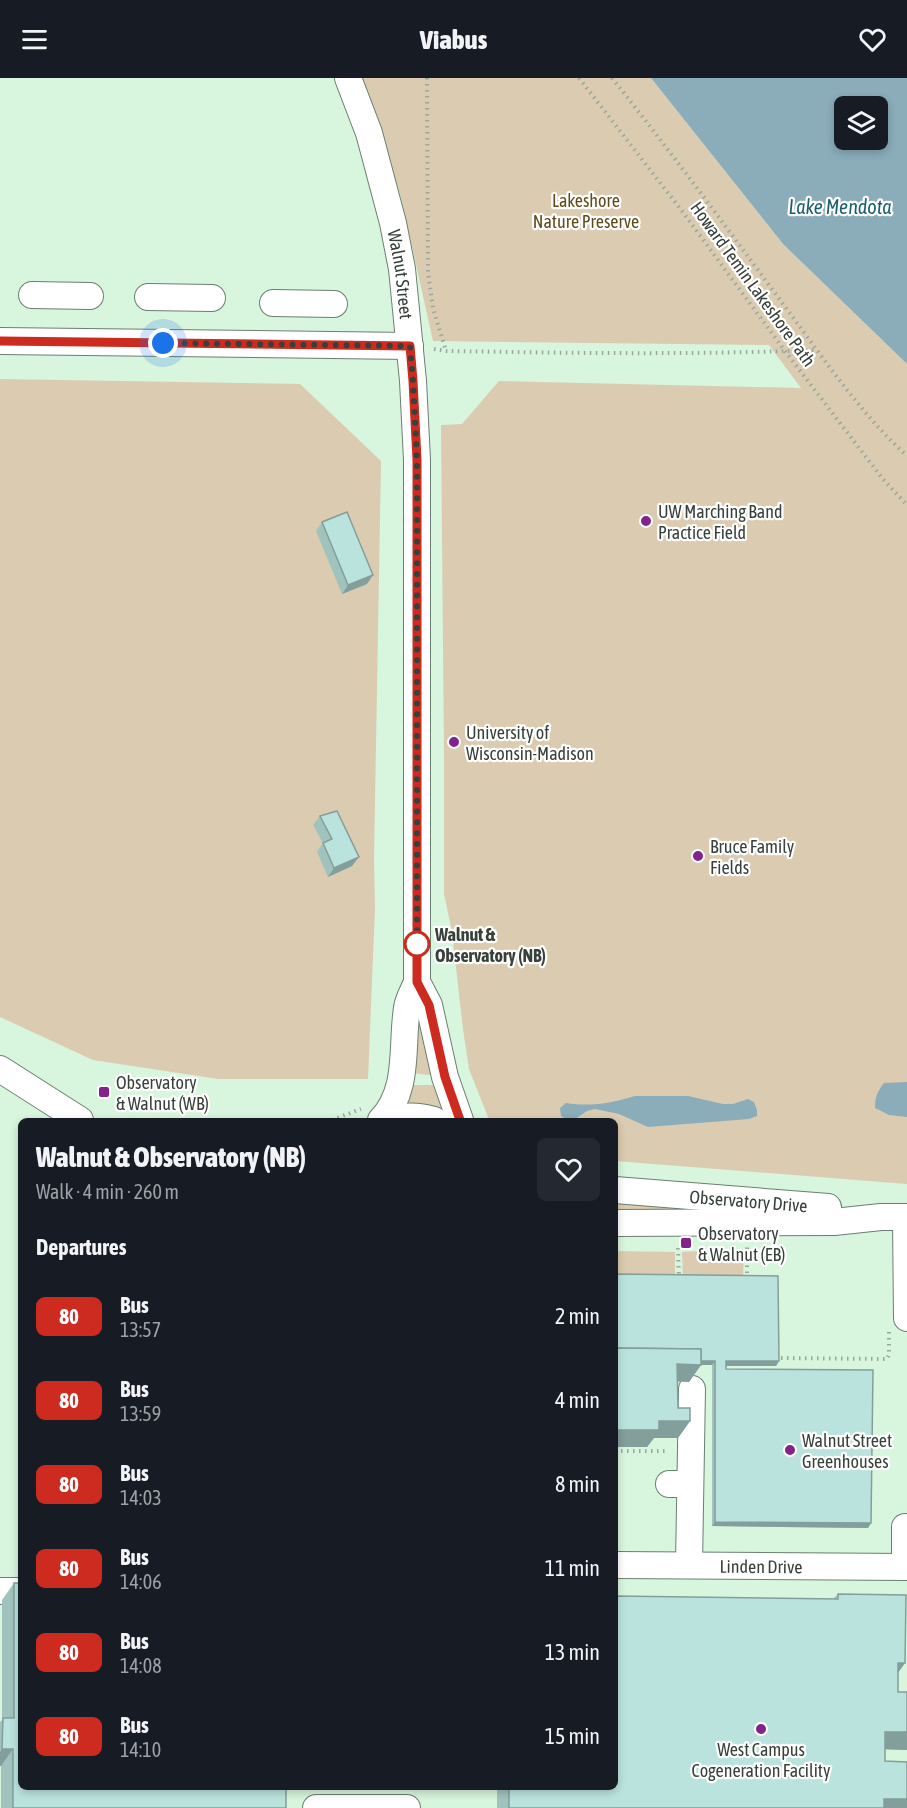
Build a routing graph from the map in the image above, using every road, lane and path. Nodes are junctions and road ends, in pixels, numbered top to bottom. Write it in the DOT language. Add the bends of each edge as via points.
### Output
graph roads {
  1 [pos="348,78"];
  2 [pos="428,78"];
  3 [pos="579,78"];
  4 [pos="612,78"];
  5 [pos="32,295"];
  6 [pos="90,296"];
  7 [pos="148,297"];
  8 [pos="212,298"];
  9 [pos="273,303"];
  10 [pos="334,304"];
  11 [pos="0,341"];
  12 [pos="410,346"];
  13 [pos="817,350"];
  14 [pos="446,351"];
  15 [pos="785,351"];
  16 [pos="907,456"];
  17 [pos="907,505"];
  18 [pos="417,982"];
  19 [pos="0,1069"];
  20 [pos="373,1114"];
  21 [pos="77,1118"];
  22 [pos="346,1118"];
  23 [pos="397,1118"];
  24 [pos="427,1118"];
  25 [pos="459,1118"];
  26 [pos="618,1190"];
  27 [pos="898,1217"];
  28 [pos="618,1223"];
  29 [pos="747,1244"];
  30 [pos="678,1248"];
  31 [pos="679,1279"];
  32 [pos="747,1281"];
  33 [pos="898,1321"];
  34 [pos="781,1358"];
  35 [pos="692,1389"];
  36 [pos="618,1451"];
  37 [pos="667,1451"];
  38 [pos="905,1527"];
  39 [pos="618,1565"];
  40 [pos="689,1565"];
  41 [pos="906,1567"];
  42 [pos="0,1591"];
  43 [pos="18,1591"];
  44 [pos="316,1790"];
  45 [pos="407,1790"];
  46 [pos="316,1808"];
  47 [pos="407,1808"];
  1 -- 12 [label="street, Walnut Street" via="369,134 393,223"];
  2 -- 14 [label="path" via="429,273 433,308"];
  3 -- 15 [label="path, Howard Temin Lakeshore Path"];
  4 -- 13 [label="path, Howard Temin Lakeshore Path" via="671,151"];
  5 -- 6 [label="street"];
  7 -- 8 [label="street"];
  9 -- 10 [label="street"];
  11 -- 12 [label="street"];
  12 -- 14 [label="path"];
  12 -- 18 [label="street, Walnut Street" via="417,472"];
  13 -- 15 [label="path"];
  13 -- 16 [label="path, Howard Temin Lakeshore Path" via="867,414"];
  14 -- 15 [label="path"];
  15 -- 17 [label="path, Howard Temin Lakeshore Path"];
  18 -- 20 [label="street, Walnut Street" via="407,1006 401,1076 390,1112"];
  18 -- 25 [label="street, Walnut Street" via="429,1005 445,1077"];
  19 -- 21 [label="street"];
  20 -- 22 [label="path"];
  23 -- 24 [label="street"];
  26 -- 27 [label="street, Observatory Drive"];
  27 -- 28 [label="street, Observatory Drive" via="834,1222"];
  27 -- 33 [label="street"];
  29 -- 32 [label="path"];
  30 -- 31 [label="path"];
  33 -- 34 [label="path" via="887,1359"];
  35 -- 40 [label="street" via="679,1484"];
  36 -- 37 [label="path"];
  38 -- 41 [label="street"];
  39 -- 40 [label="street, Linden Drive"];
  40 -- 41 [label="street, Linden Drive"];
  42 -- 43 [label="street"];
  44 -- 46 [label="street"];
  45 -- 47 [label="street"];
  46 -- 47 [label="street"];
}
